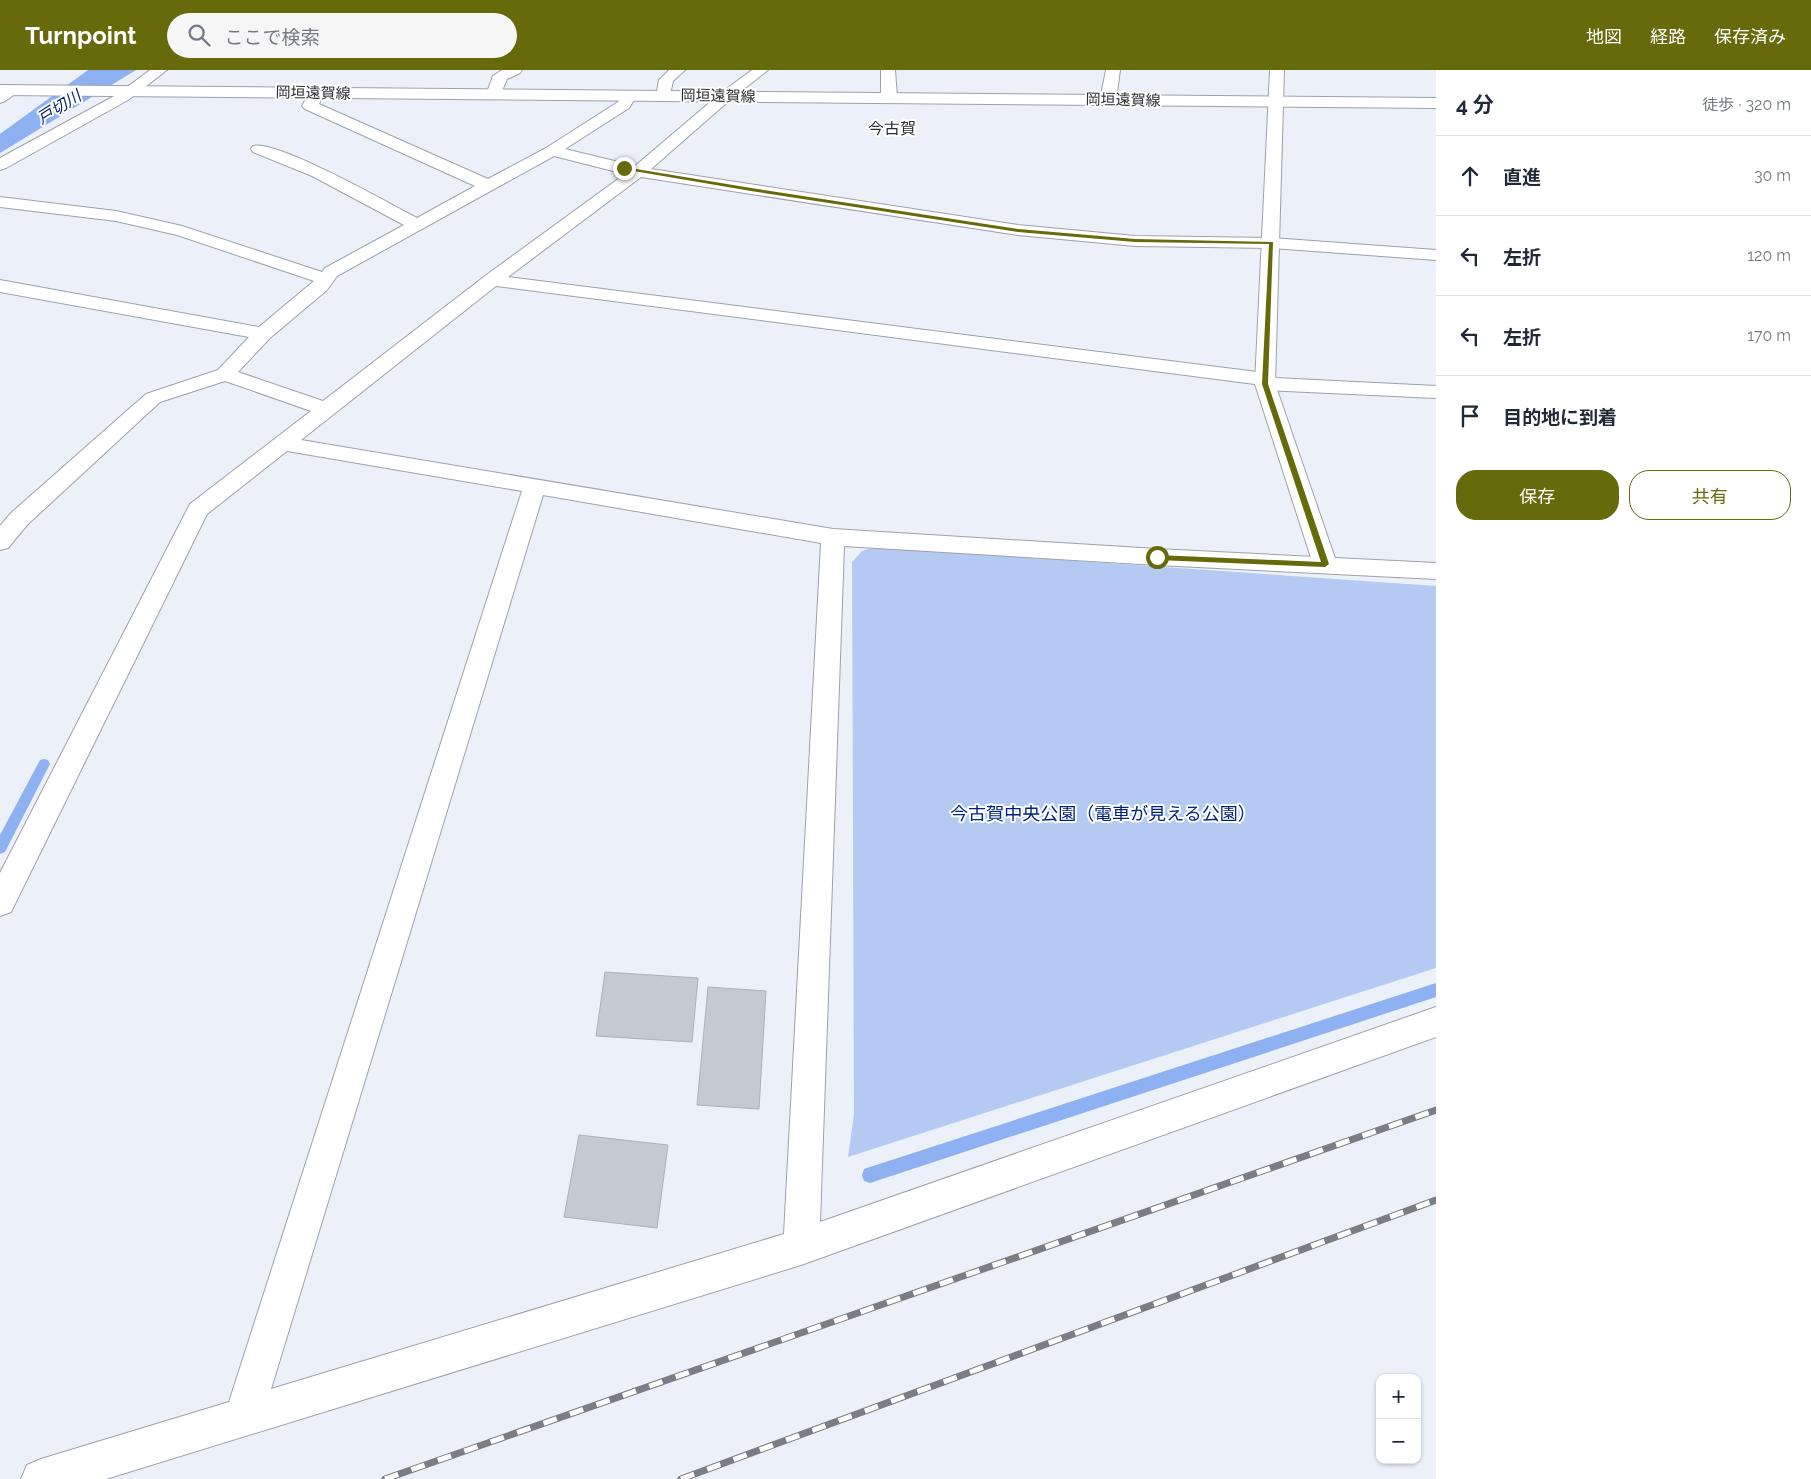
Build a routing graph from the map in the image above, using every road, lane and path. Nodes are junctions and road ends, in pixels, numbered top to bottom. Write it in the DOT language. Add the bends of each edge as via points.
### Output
graph roads {
  1 [pos="160,70"];
  2 [pos="515,70"];
  3 [pos="678,70"];
  4 [pos="760,70"];
  5 [pos="888,70"];
  6 [pos="1112,70"];
  7 [pos="1277,70"];
  8 [pos="133,91"];
  9 [pos="4,93"];
  10 [pos="316,93"];
  11 [pos="494,95"];
  12 [pos="628,95"];
  13 [pos="664,96"];
  14 [pos="726,96"];
  15 [pos="889,97"];
  16 [pos="1108,100"];
  17 [pos="1275,101"];
  18 [pos="1436,103"];
  19 [pos="259,149"];
  20 [pos="552,151"];
  21 [pos="0,165"];
  22 [pos="638,172"];
  23 [pos="489,186"];
  24 [pos="0,202"];
  25 [pos="417,225"];
  26 [pos="1272,243"];
  27 [pos="1436,255"];
  28 [pos="325,279"];
  29 [pos="492,280"];
  30 [pos="0,286"];
  31 [pos="263,334"];
  32 [pos="225,374"];
  33 [pos="1265,381"];
  34 [pos="1436,392"];
  35 [pos="326,409"];
  36 [pos="281,443"];
  37 [pos="534,488"];
  38 [pos="833,537"];
  39 [pos="0,542"];
  40 [pos="1325,564"];
  41 [pos="1436,571"];
  42 [pos="0,903"];
  43 [pos="1436,1022"];
  44 [pos="801,1248"];
  45 [pos="242,1418"];
  46 [pos="41,1479"];
  1 -- 8 [label="street"];
  2 -- 11 [label="street" via="500,76"];
  3 -- 13 [label="street" via="666,80"];
  4 -- 14 [label="street"];
  5 -- 15 [label="street"];
  6 -- 16 [label="street"];
  7 -- 17 [label="street"];
  8 -- 9 [label="street, 岡垣遠賀線"];
  8 -- 10 [label="street, 岡垣遠賀線"];
  8 -- 21 [label="street"];
  10 -- 11 [label="street, 岡垣遠賀線"];
  10 -- 23 [label="street" via="310,106"];
  11 -- 12 [label="street, 岡垣遠賀線"];
  12 -- 13 [label="street, 岡垣遠賀線"];
  12 -- 20 [label="street" via="624,105"];
  13 -- 14 [label="street, 岡垣遠賀線"];
  14 -- 15 [label="street, 岡垣遠賀線"];
  14 -- 22 [label="street"];
  15 -- 16 [label="street, 岡垣遠賀線"];
  16 -- 17 [label="street, 岡垣遠賀線"];
  17 -- 18 [label="street, 岡垣遠賀線"];
  17 -- 26 [label="street"];
  19 -- 25 [label="street" via="318,172"];
  20 -- 22 [label="street"];
  20 -- 23 [label="street"];
  22 -- 26 [label="street" via="1018,230 1135,241"];
  22 -- 29 [label="street"];
  23 -- 25 [label="street"];
  24 -- 28 [label="street" via="116,216 182,230"];
  25 -- 28 [label="street" via="331,272"];
  26 -- 27 [label="street"];
  26 -- 33 [label="street"];
  28 -- 31 [label="street"];
  29 -- 33 [label="street"];
  29 -- 35 [label="street"];
  30 -- 31 [label="street"];
  31 -- 32 [label="street"];
  32 -- 35 [label="street"];
  32 -- 39 [label="street" via="153,398 19,519"];
  33 -- 34 [label="street"];
  33 -- 40 [label="street"];
  35 -- 36 [label="street"];
  36 -- 37 [label="street"];
  36 -- 42 [label="street" via="198,509"];
  37 -- 38 [label="street"];
  37 -- 45 [label="street"];
  38 -- 40 [label="street"];
  38 -- 44 [label="street"];
  40 -- 41 [label="street"];
  43 -- 44 [label="street"];
  44 -- 45 [label="street"];
  45 -- 46 [label="street"];
}
